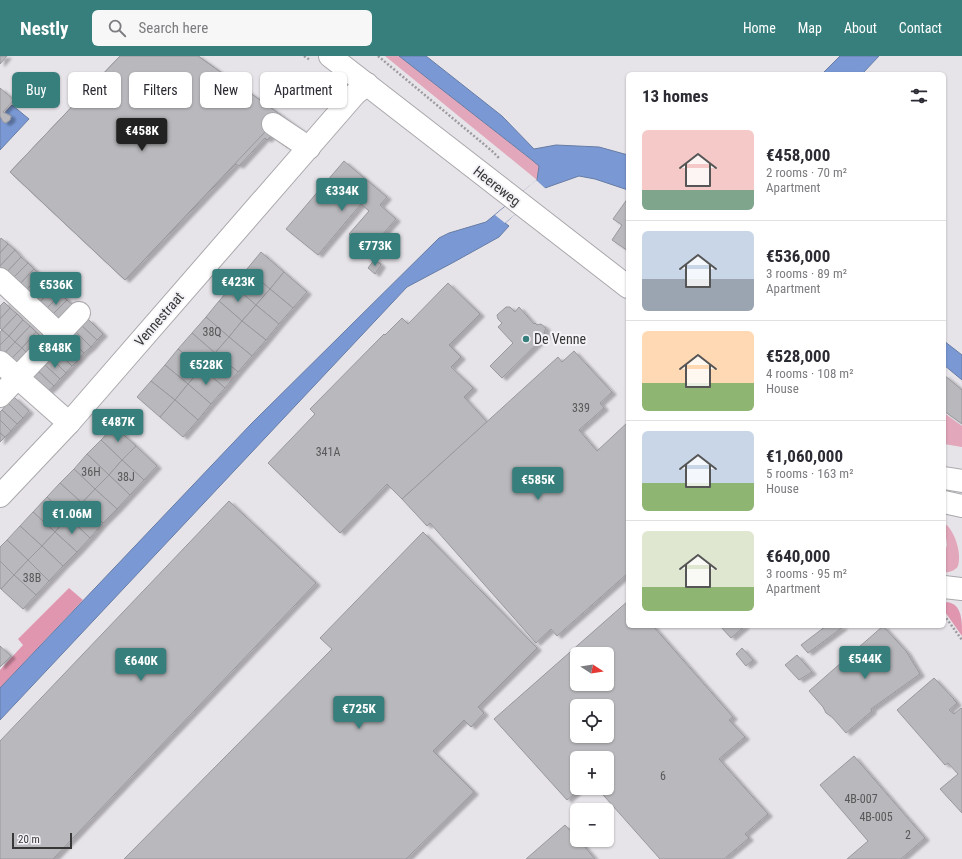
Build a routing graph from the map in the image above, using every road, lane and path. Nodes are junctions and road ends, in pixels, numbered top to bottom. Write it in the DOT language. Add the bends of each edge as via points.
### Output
graph roads {
  1 [pos="330,56"];
  2 [pos="378,56"];
  3 [pos="367,84"];
  4 [pos="273,124"];
  5 [pos="309,148"];
  6 [pos="503,162"];
  7 [pos="0,279"];
  8 [pos="626,285"];
  9 [pos="79,313"];
  10 [pos="59,334"];
  11 [pos="0,362"];
  12 [pos="17,377"];
  13 [pos="0,396"];
  14 [pos="69,423"];
  15 [pos="946,478"];
  16 [pos="962,482"];
  17 [pos="0,496"];
  18 [pos="946,502"];
  19 [pos="962,506"];
  20 [pos="946,587"];
  21 [pos="962,589"];
  22 [pos="946,618"];
  23 [pos="962,640"];
  1 -- 3 [label="main road, Heereweg"];
  2 -- 6 [label="path, Heereweg"];
  3 -- 5 [label="main road" via="355,94"];
  3 -- 8 [label="main road, Heereweg"];
  4 -- 5 [label="main road"];
  5 -- 14 [label="main road, Vennestraat"];
  7 -- 10 [label="main road"];
  9 -- 10 [label="main road"];
  10 -- 12 [label="main road"];
  11 -- 12 [label="main road"];
  12 -- 13 [label="main road"];
  12 -- 14 [label="main road"];
  14 -- 17 [label="main road, Vennestraat"];
  15 -- 16 [label="main road"];
  18 -- 19 [label="main road"];
  20 -- 21 [label="main road"];
  22 -- 23 [label="path"];
}
